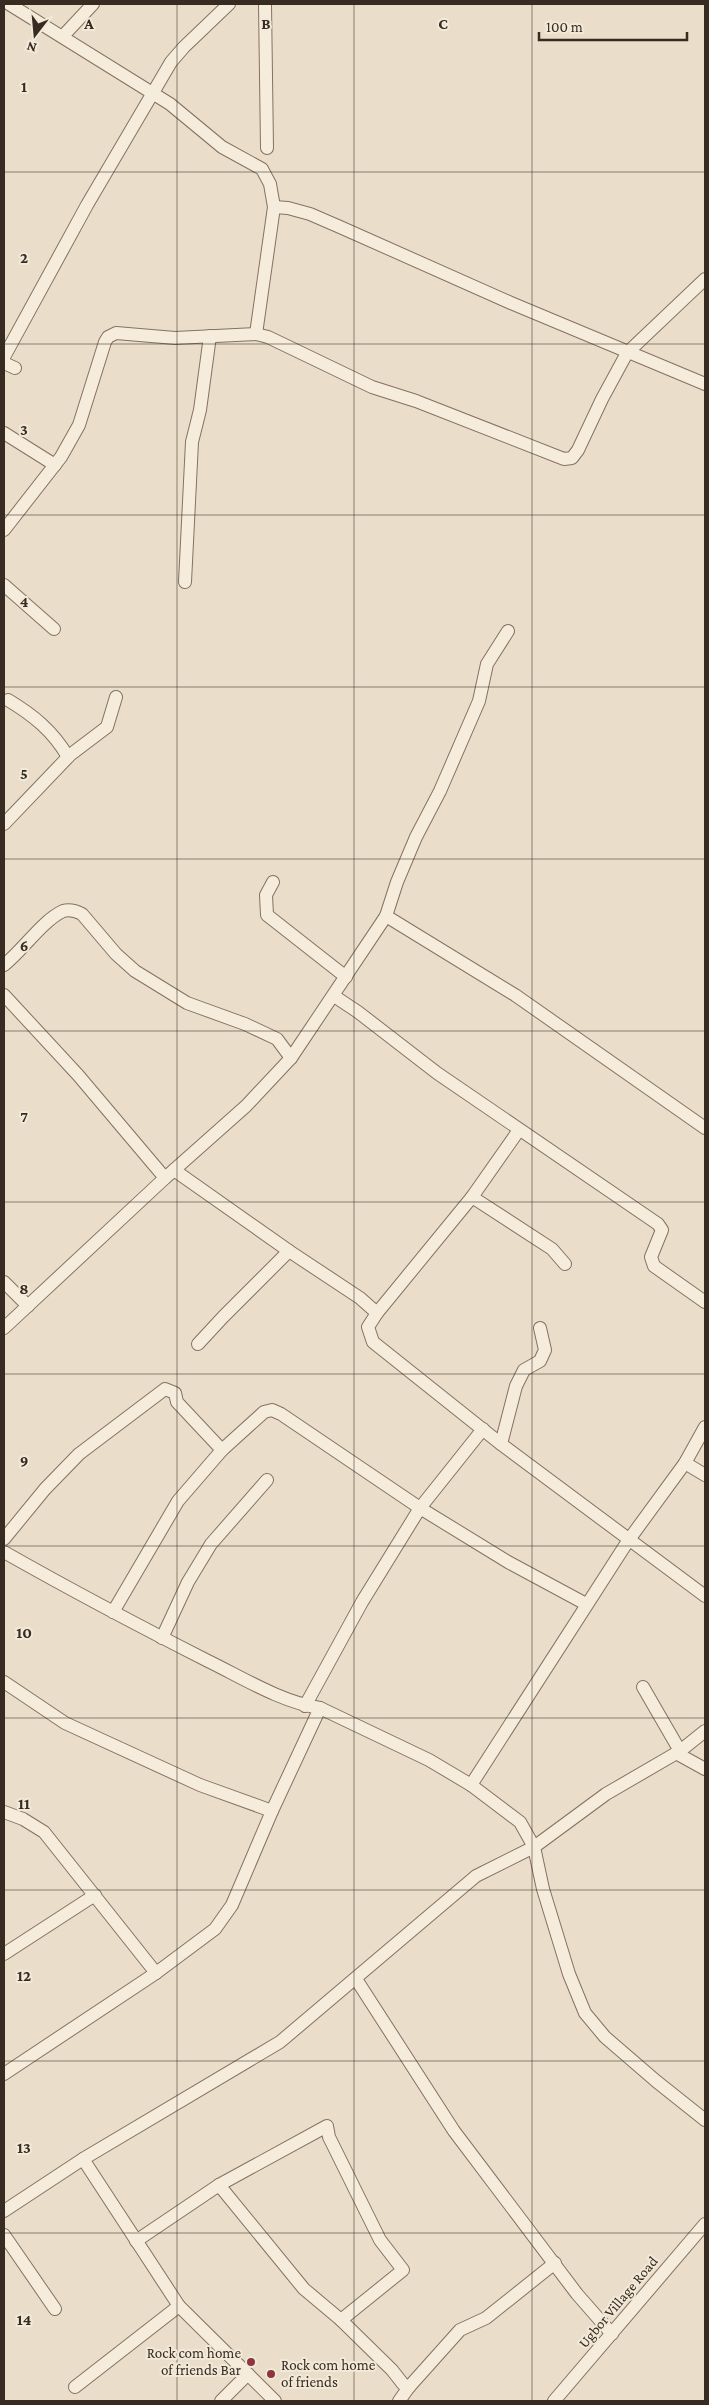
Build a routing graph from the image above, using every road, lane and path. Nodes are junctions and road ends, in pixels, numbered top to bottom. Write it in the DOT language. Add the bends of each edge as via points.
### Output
graph roads {
  1 [pos="9,4"];
  2 [pos="93,4"];
  3 [pos="229,4"];
  4 [pos="265,4"];
  5 [pos="63,36"];
  6 [pos="153,94"];
  7 [pos="268,148"];
  8 [pos="274,207"];
  9 [pos="705,279"];
  10 [pos="256,334"];
  11 [pos="210,336"];
  12 [pos="627,353"];
  13 [pos="4,357"];
  14 [pos="705,384"];
  15 [pos="4,433"];
  16 [pos="55,465"];
  17 [pos="4,530"];
  18 [pos="185,582"];
  19 [pos="4,585"];
  20 [pos="54,629"];
  21 [pos="508,631"];
  22 [pos="116,697"];
  23 [pos="8,700"];
  24 [pos="68,757"];
  25 [pos="4,824"];
  26 [pos="273,882"];
  27 [pos="386,916"];
  28 [pos="4,965"];
  29 [pos="346,977"];
  30 [pos="4,995"];
  31 [pos="334,996"];
  32 [pos="291,1058"];
  33 [pos="705,1128"];
  34 [pos="519,1130"];
  35 [pos="170,1174"];
  36 [pos="472,1197"];
  37 [pos="288,1251"];
  38 [pos="565,1264"];
  39 [pos="4,1282"];
  40 [pos="705,1302"];
  41 [pos="28,1306"];
  42 [pos="377,1313"];
  43 [pos="4,1328"];
  44 [pos="540,1328"];
  45 [pos="198,1344"];
  46 [pos="705,1427"];
  47 [pos="483,1429"];
  48 [pos="501,1444"];
  49 [pos="222,1450"];
  50 [pos="685,1463"];
  51 [pos="705,1475"];
  52 [pos="267,1480"];
  53 [pos="420,1508"];
  54 [pos="4,1539"];
  55 [pos="628,1541"];
  56 [pos="4,1552"];
  57 [pos="705,1596"];
  58 [pos="586,1604"];
  59 [pos="113,1612"];
  60 [pos="162,1638"];
  61 [pos="4,1682"];
  62 [pos="643,1687"];
  63 [pos="305,1706"];
  64 [pos="320,1708"];
  65 [pos="705,1731"];
  66 [pos="678,1752"];
  67 [pos="705,1768"];
  68 [pos="471,1785"];
  69 [pos="272,1811"];
  70 [pos="4,1812"];
  71 [pos="534,1847"];
  72 [pos="95,1895"];
  73 [pos="4,1954"];
  74 [pos="156,1973"];
  75 [pos="356,1979"];
  76 [pos="4,2074"];
  77 [pos="705,2120"];
  78 [pos="83,2159"];
  79 [pos="219,2185"];
  80 [pos="4,2211"];
  81 [pos="705,2224"];
  82 [pos="4,2235"];
  83 [pos="136,2241"];
  84 [pos="555,2263"];
  85 [pos="180,2306"];
  86 [pos="54,2309"];
  87 [pos="341,2320"];
  88 [pos="612,2334"];
  89 [pos="248,2374"];
  90 [pos="75,2387"];
  91 [pos="409,2387"];
  92 [pos="558,2400"];
  93 [pos="220,2401"];
  94 [pos="275,2401"];
  95 [pos="399,2401"];
  1 -- 5 [label="street"];
  2 -- 5 [label="street"];
  3 -- 6 [label="street" via="171,62"];
  4 -- 7 [label="street"];
  5 -- 6 [label="street"];
  6 -- 8 [label="street" via="222,147 262,169 270,184"];
  6 -- 13 [label="street" via="87,205"];
  8 -- 10 [label="street"];
  8 -- 12 [label="street" via="310,214"];
  9 -- 12 [label="street"];
  10 -- 11 [label="street"];
  10 -- 12 [label="street" via="372,387 564,459 572,458 578,450"];
  11 -- 16 [label="street" via="175,338 116,333 108,337 101,350 79,425"];
  11 -- 18 [label="street" via="200,410 192,442"];
  12 -- 14 [label="street"];
  15 -- 16 [label="street"];
  16 -- 17 [label="street"];
  19 -- 20 [label="street"];
  21 -- 27 [label="street" via="487,664 479,701 396,882"];
  22 -- 24 [label="street" via="107,727"];
  23 -- 24 [label="street" via="42,724 58,740"];
  24 -- 25 [label="street"];
  26 -- 29 [label="street" via="266,895 267,915"];
  27 -- 29 [label="street"];
  27 -- 33 [label="street" via="515,995"];
  28 -- 32 [label="street" via="50,920 64,911 77,911 135,971 187,1003 278,1039"];
  29 -- 31 [label="street"];
  30 -- 35 [label="street"];
  31 -- 32 [label="street"];
  31 -- 34 [label="street"];
  32 -- 35 [label="street" via="246,1106"];
  34 -- 36 [label="street"];
  34 -- 40 [label="street" via="658,1224 662,1230 650,1257 654,1266"];
  35 -- 37 [label="street"];
  35 -- 41 [label="street"];
  36 -- 38 [label="street" via="552,1250"];
  36 -- 42 [label="street"];
  37 -- 42 [label="street" via="360,1298"];
  37 -- 45 [label="street"];
  39 -- 41 [label="street"];
  41 -- 43 [label="street"];
  42 -- 47 [label="street" via="368,1327 373,1342"];
  44 -- 48 [label="street" via="545,1350 540,1361 524,1370 516,1386"];
  46 -- 50 [label="street"];
  47 -- 48 [label="street"];
  47 -- 53 [label="street"];
  48 -- 55 [label="street"];
  49 -- 53 [label="street" via="264,1412 272,1410"];
  49 -- 54 [label="street" via="178,1402 175,1393 165,1389 79,1454"];
  49 -- 59 [label="street" via="178,1501"];
  50 -- 51 [label="street"];
  50 -- 55 [label="street"];
  52 -- 60 [label="street" via="211,1544 188,1582"];
  53 -- 58 [label="street" via="508,1562"];
  53 -- 63 [label="street" via="362,1602"];
  55 -- 57 [label="street"];
  55 -- 58 [label="street"];
  56 -- 59 [label="street"];
  58 -- 68 [label="street"];
  59 -- 60 [label="street"];
  60 -- 63 [label="street"];
  61 -- 69 [label="street" via="66,1723 200,1785"];
  62 -- 66 [label="street"];
  63 -- 64 [label="street"];
  64 -- 68 [label="street" via="429,1760"];
  64 -- 69 [label="street"];
  65 -- 66 [label="street"];
  66 -- 67 [label="street"];
  66 -- 71 [label="street" via="606,1794"];
  68 -- 71 [label="street" via="520,1822"];
  69 -- 74 [label="street" via="232,1905 215,1929"];
  70 -- 72 [label="street" via="44,1832"];
  71 -- 75 [label="street" via="476,1876"];
  71 -- 77 [label="street" via="569,1974 585,2013 648,2075"];
  72 -- 73 [label="street"];
  72 -- 74 [label="street"];
  74 -- 76 [label="street"];
  75 -- 78 [label="street" via="259,2056"];
  75 -- 84 [label="street" via="454,2131"];
  78 -- 80 [label="street"];
  78 -- 83 [label="street"];
  79 -- 83 [label="street"];
  79 -- 87 [label="street" via="304,2289"];
  79 -- 87 [label="street" via="327,2126 329,2137 380,2240 403,2270"];
  81 -- 88 [label="street, Ugbor Village Road"];
  82 -- 86 [label="street"];
  83 -- 85 [label="street"];
  84 -- 88 [label="street"];
  84 -- 91 [label="street" via="486,2318 460,2330"];
  85 -- 89 [label="street"];
  85 -- 90 [label="street"];
  87 -- 91 [label="street"];
  88 -- 92 [label="street, Ugbor Village Road"];
  89 -- 93 [label="street"];
  89 -- 94 [label="street"];
  91 -- 95 [label="street"];
}
